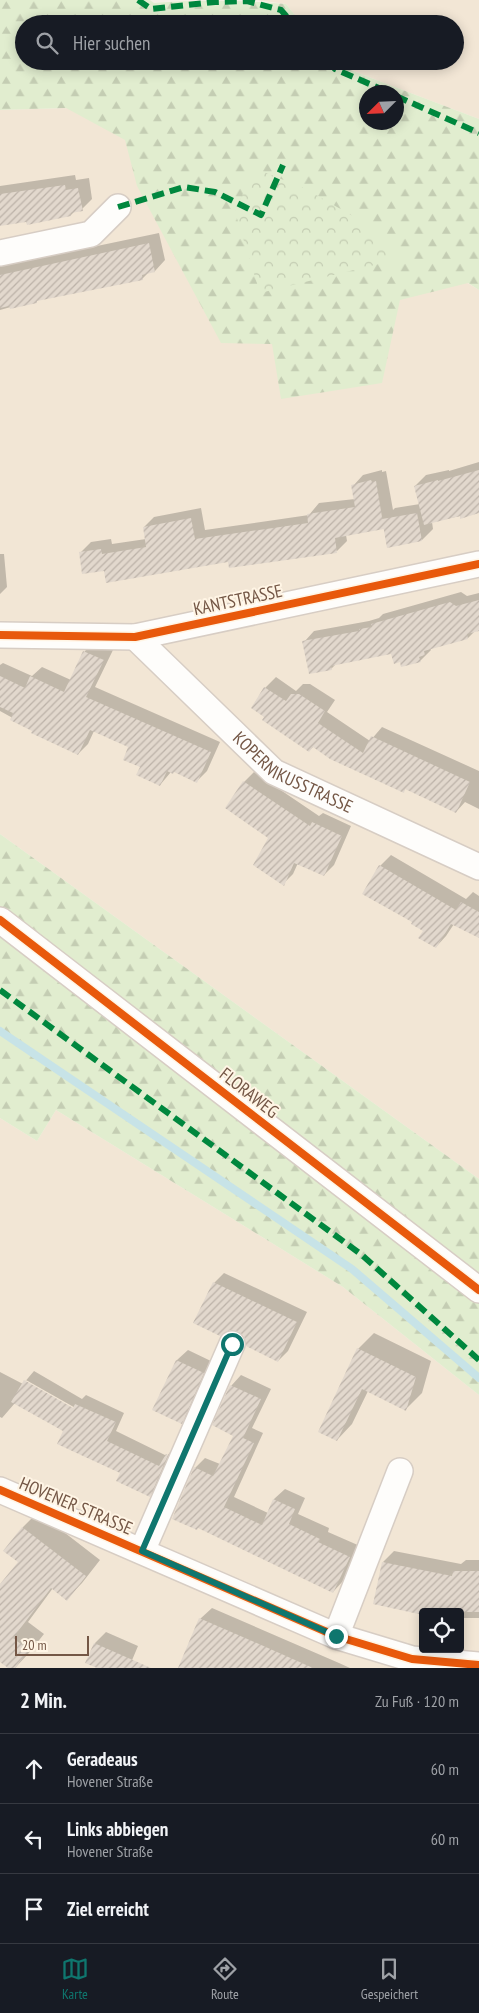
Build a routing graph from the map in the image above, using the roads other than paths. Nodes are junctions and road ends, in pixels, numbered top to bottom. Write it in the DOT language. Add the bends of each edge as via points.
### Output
graph roads {
  1 [pos="118,208"];
  2 [pos="0,253"];
  3 [pos="479,564"];
  4 [pos="0,635"];
  5 [pos="135,637"];
  6 [pos="479,867"];
  7 [pos="0,920"];
  8 [pos="479,1290"];
  9 [pos="232,1344"];
  10 [pos="400,1471"];
  11 [pos="0,1490"];
  12 [pos="142,1551"];
  13 [pos="336,1636"];
  14 [pos="479,1665"];
  1 -- 2 [label="street" via="91,234"];
  3 -- 5 [label="street, KANTSTRASSE"];
  4 -- 5 [label="street, KANTSTRASSE"];
  5 -- 6 [label="street, KOPERNIKUSSTRASSE" via="274,772"];
  7 -- 8 [label="street, FLORAWEG"];
  9 -- 12 [label="street, HOVENER STRASSE"];
  10 -- 13 [label="street"];
  11 -- 12 [label="street, HOVENER STRASSE"];
  12 -- 13 [label="street, HOVENER STRASSE"];
  13 -- 14 [label="street, HOVENER STRASSE" via="412,1659"];
}
